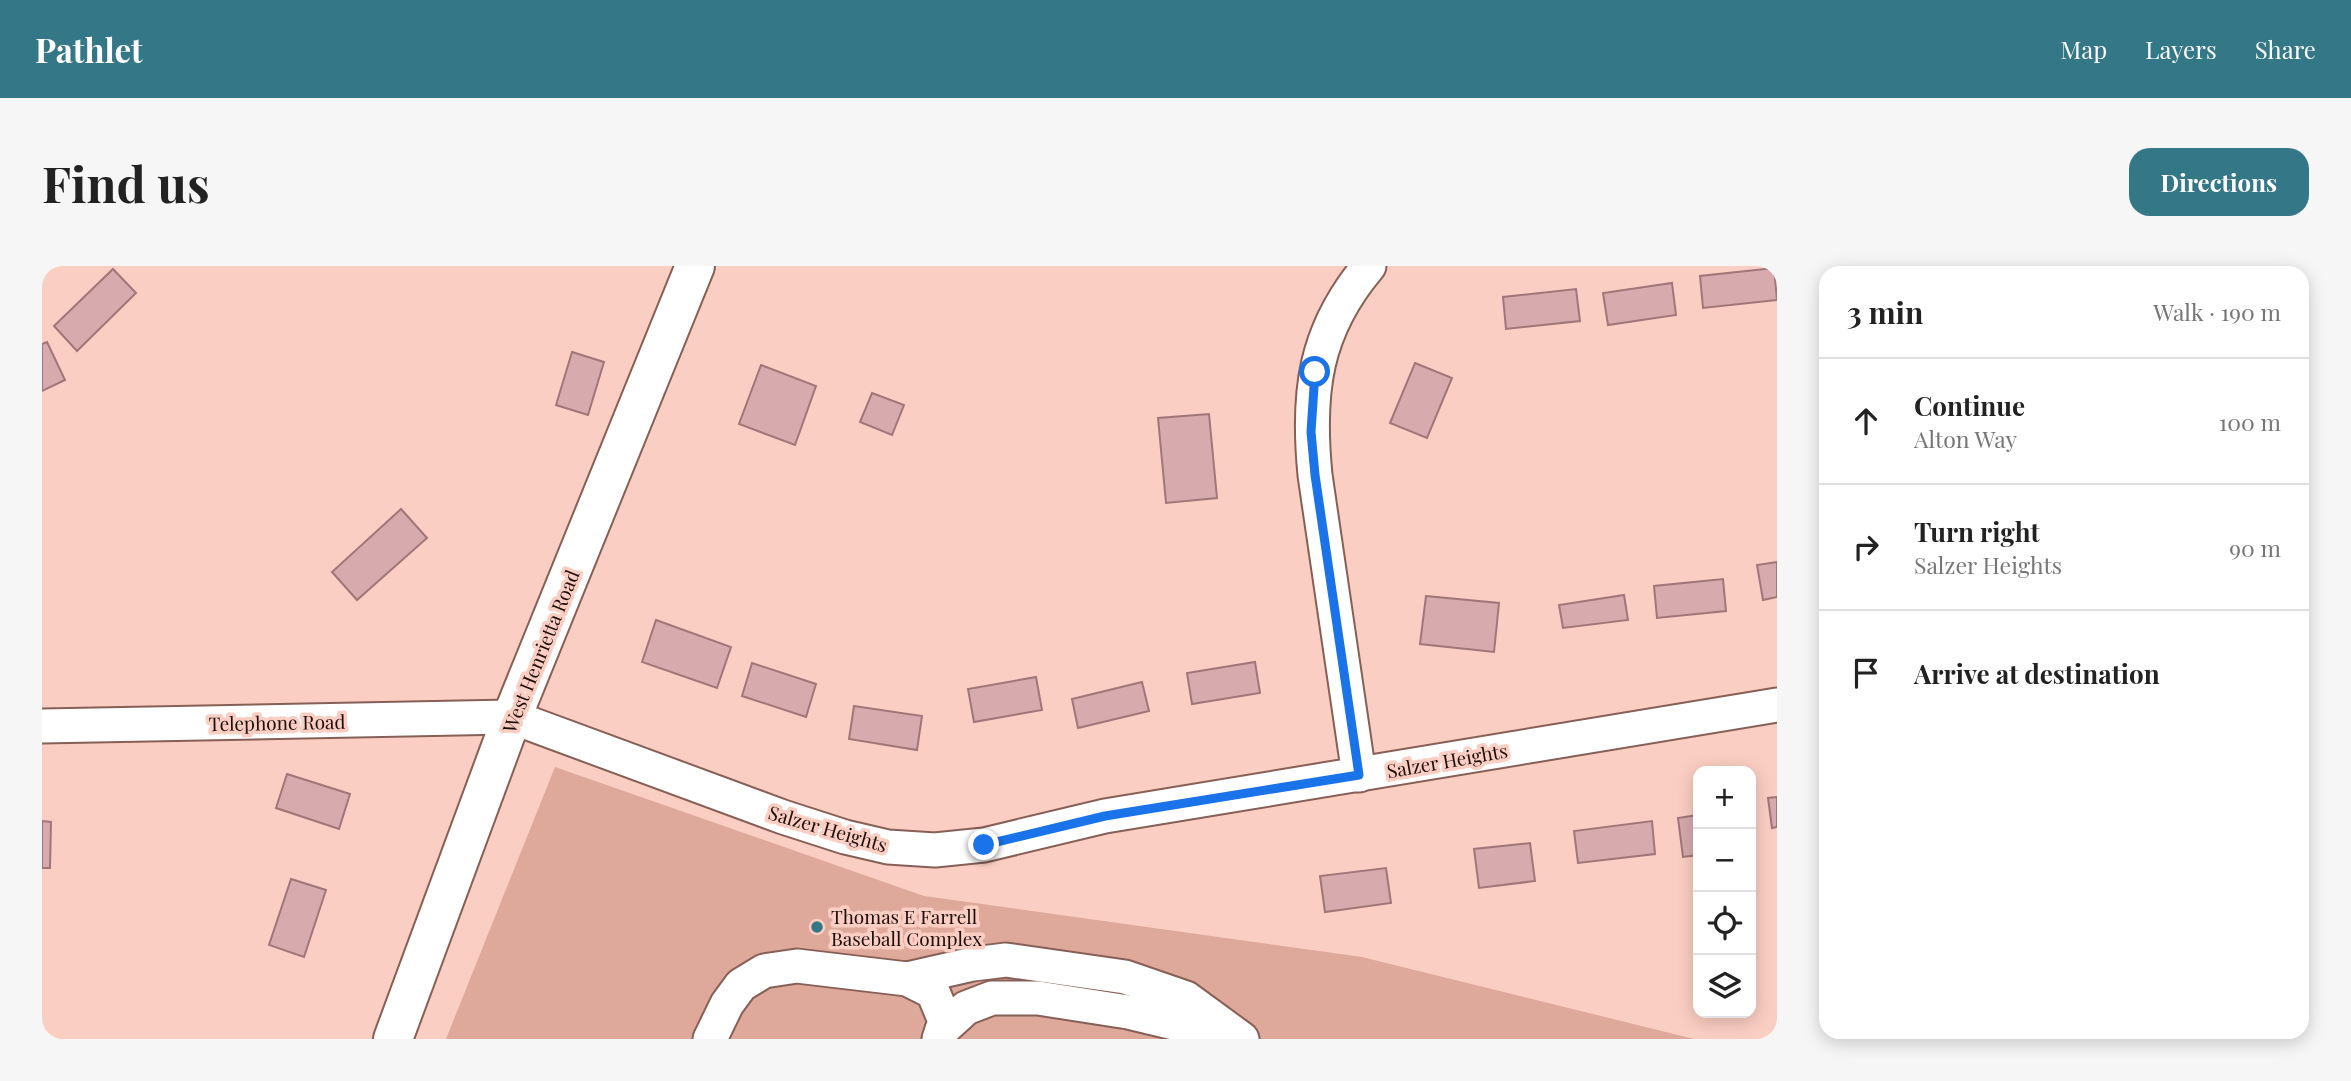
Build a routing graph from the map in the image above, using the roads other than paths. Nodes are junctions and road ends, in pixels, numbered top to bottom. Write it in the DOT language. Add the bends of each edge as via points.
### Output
graph roads {
  1 [pos="695,266"];
  2 [pos="1369,266"];
  3 [pos="1777,705"];
  4 [pos="512,717"];
  5 [pos="42,726"];
  6 [pos="1359,775"];
  7 [pos="908,979"];
  8 [pos="940,1035"];
  9 [pos="393,1039"];
  10 [pos="710,1039"];
  11 [pos="1210,1039"];
  12 [pos="1242,1039"];
  1 -- 4 [label="main road, West Henrietta Road"];
  2 -- 6 [label="street" via="1339,307 1323,342 1315,372 1311,432"];
  3 -- 6 [label="street, Salzer Heights"];
  4 -- 5 [label="street, Telephone Road"];
  4 -- 6 [label="street, Salzer Heights" via="783,817 900,848 984,845 1105,816"];
  4 -- 9 [label="main road, West Henrietta Road"];
  7 -- 8 [label="street" via="933,992 945,1021"];
  7 -- 10 [label="street" via="797,965 764,971 741,985"];
  7 -- 12 [label="street" via="1006,960 1125,977 1186,998"];
  8 -- 11 [label="street" via="966,1008 992,998 1038,998 1140,1014 1199,1029"];
}
